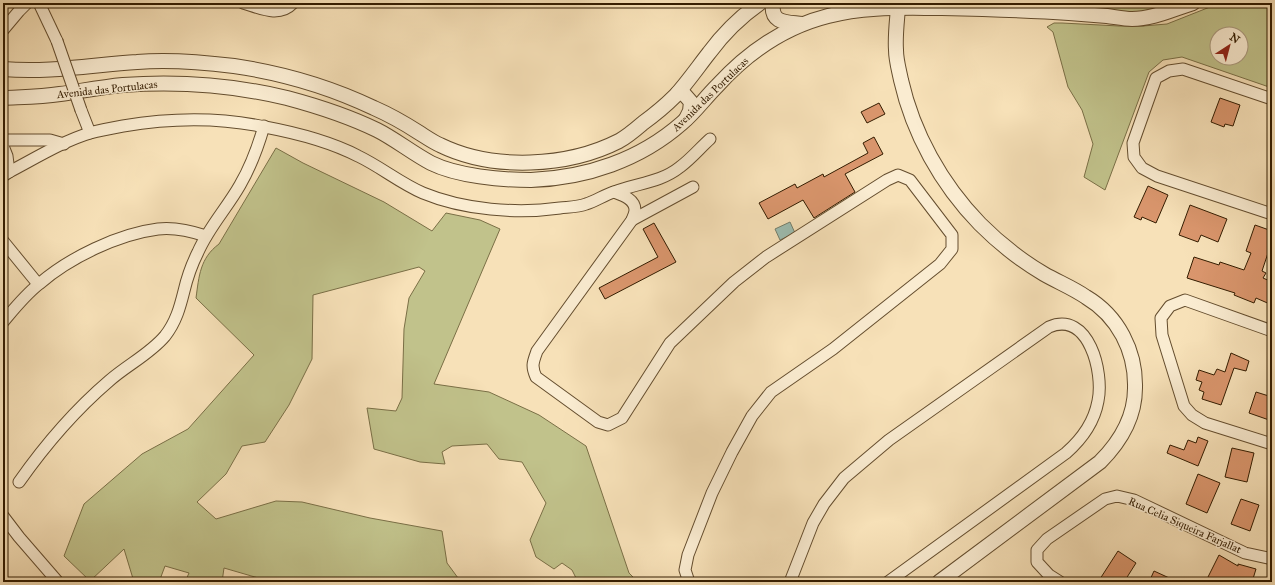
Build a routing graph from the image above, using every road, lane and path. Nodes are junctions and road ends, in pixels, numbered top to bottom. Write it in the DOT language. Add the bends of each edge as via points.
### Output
graph roads {
  1 [pos="27,3"];
  2 [pos="39,3"];
  3 [pos="243,3"];
  4 [pos="294,3"];
  5 [pos="760,3"];
  6 [pos="773,3"];
  7 [pos="1193,3"];
  8 [pos="1024,6"];
  9 [pos="898,8"];
  10 [pos="802,24"];
  11 [pos="3,30"];
  12 [pos="3,69"];
  13 [pos="678,93"];
  14 [pos="3,98"];
  15 [pos="1272,99"];
  16 [pos="683,122"];
  17 [pos="264,126"];
  18 [pos="90,133"];
  19 [pos="710,139"];
  20 [pos="3,140"];
  21 [pos="64,144"];
  22 [pos="3,146"];
  23 [pos="6,174"];
  24 [pos="693,187"];
  25 [pos="614,192"];
  26 [pos="1272,214"];
  27 [pos="632,220"];
  28 [pos="206,236"];
  29 [pos="3,241"];
  30 [pos="38,284"];
  31 [pos="3,322"];
  32 [pos="1272,331"];
  33 [pos="1272,444"];
  34 [pos="18,482"];
  35 [pos="3,516"];
  36 [pos="1272,559"];
  37 [pos="58,582"];
  38 [pos="689,582"];
  39 [pos="790,582"];
  40 [pos="888,582"];
  41 [pos="939,582"];
  42 [pos="1060,582"];
  1 -- 11 [label="street"];
  2 -- 18 [label="street, bridge" via="57,41"];
  3 -- 4 [label="street" via="274,11 281,11"];
  5 -- 13 [label="street, Avenida das Portulacas" via="728,31"];
  6 -- 10 [label="street" via="772,10 776,18 783,22"];
  7 -- 8 [label="street, Avenida das Portulacas" via="1153,16 1132,19"];
  8 -- 9 [label="street, Avenida das Portulacas"];
  9 -- 10 [label="street, Avenida das Portulacas" via="845,12"];
  9 -- 41 [label="street" via="896,50 903,88 923,143 942,177 980,224 1009,251 1042,274 1088,297 1105,311 1124,337 1132,357 1136,380 1131,414 1122,436 1108,454"];
  10 -- 16 [label="street, Avenida das Portulacas" via="781,34 742,61"];
  12 -- 13 [label="street, Avenida das Portulacas" via="48,70 163,61 210,63 258,70 305,82 351,98 396,118 440,145 455,151 486,159 518,162 565,159 622,140 666,106"];
  13 -- 16 [label="street" via="684,94 691,102 690,111"];
  14 -- 16 [label="street, Avenida das Portulacas" via="145,84 192,84 240,89 287,98 350,119 378,131 433,164 472,175 513,180 568,176 604,168 638,154"];
  15 -- 26 [label="street" via="1183,69 1169,71 1156,78 1133,143 1134,157 1142,168 1157,176"];
  17 -- 18 [label="street" via="214,120 164,121 133,124"];
  17 -- 25 [label="street" via="336,146 359,156 424,193 467,205 519,211 553,209 587,204"];
  17 -- 28 [label="street" via="247,171"];
  18 -- 21 [label="street"];
  19 -- 25 [label="street" via="680,168 654,182"];
  20 -- 21 [label="street" via="50,140"];
  21 -- 23 [label="street"];
  22 -- 23 [label="street" via="7,156"];
  24 -- 27 [label="street"];
  25 -- 27 [label="street" via="632,203 635,210"];
  27 -- 38 [label="street" via="537,351 532,364 536,377 598,422 608,425 622,418 670,343 734,282 766,257 887,180 898,175 910,180 952,235 952,248 940,264 832,349 771,392 752,416 712,494 688,555 685,570"];
  28 -- 30 [label="street" via="163,229 142,232 81,256"];
  28 -- 34 [label="street" via="193,264 177,316 166,334 152,349 110,380 73,415 44,447"];
  29 -- 30 [label="street"];
  30 -- 31 [label="street"];
  32 -- 33 [label="street" via="1185,300 1170,306 1161,318 1162,335 1184,406 1192,416 1205,423"];
  35 -- 37 [label="street"];
  36 -- 42 [label="street, Rua Celia Siqueira Farjallat" via="1244,553 1134,500 1117,496 1104,499 1047,539 1037,550 1037,562"];
  39 -- 40 [label="street" via="813,523 844,478 889,440 1049,327 1059,324 1073,326 1087,341 1099,370 1100,391 1096,411 1087,430 1066,453"];
}
